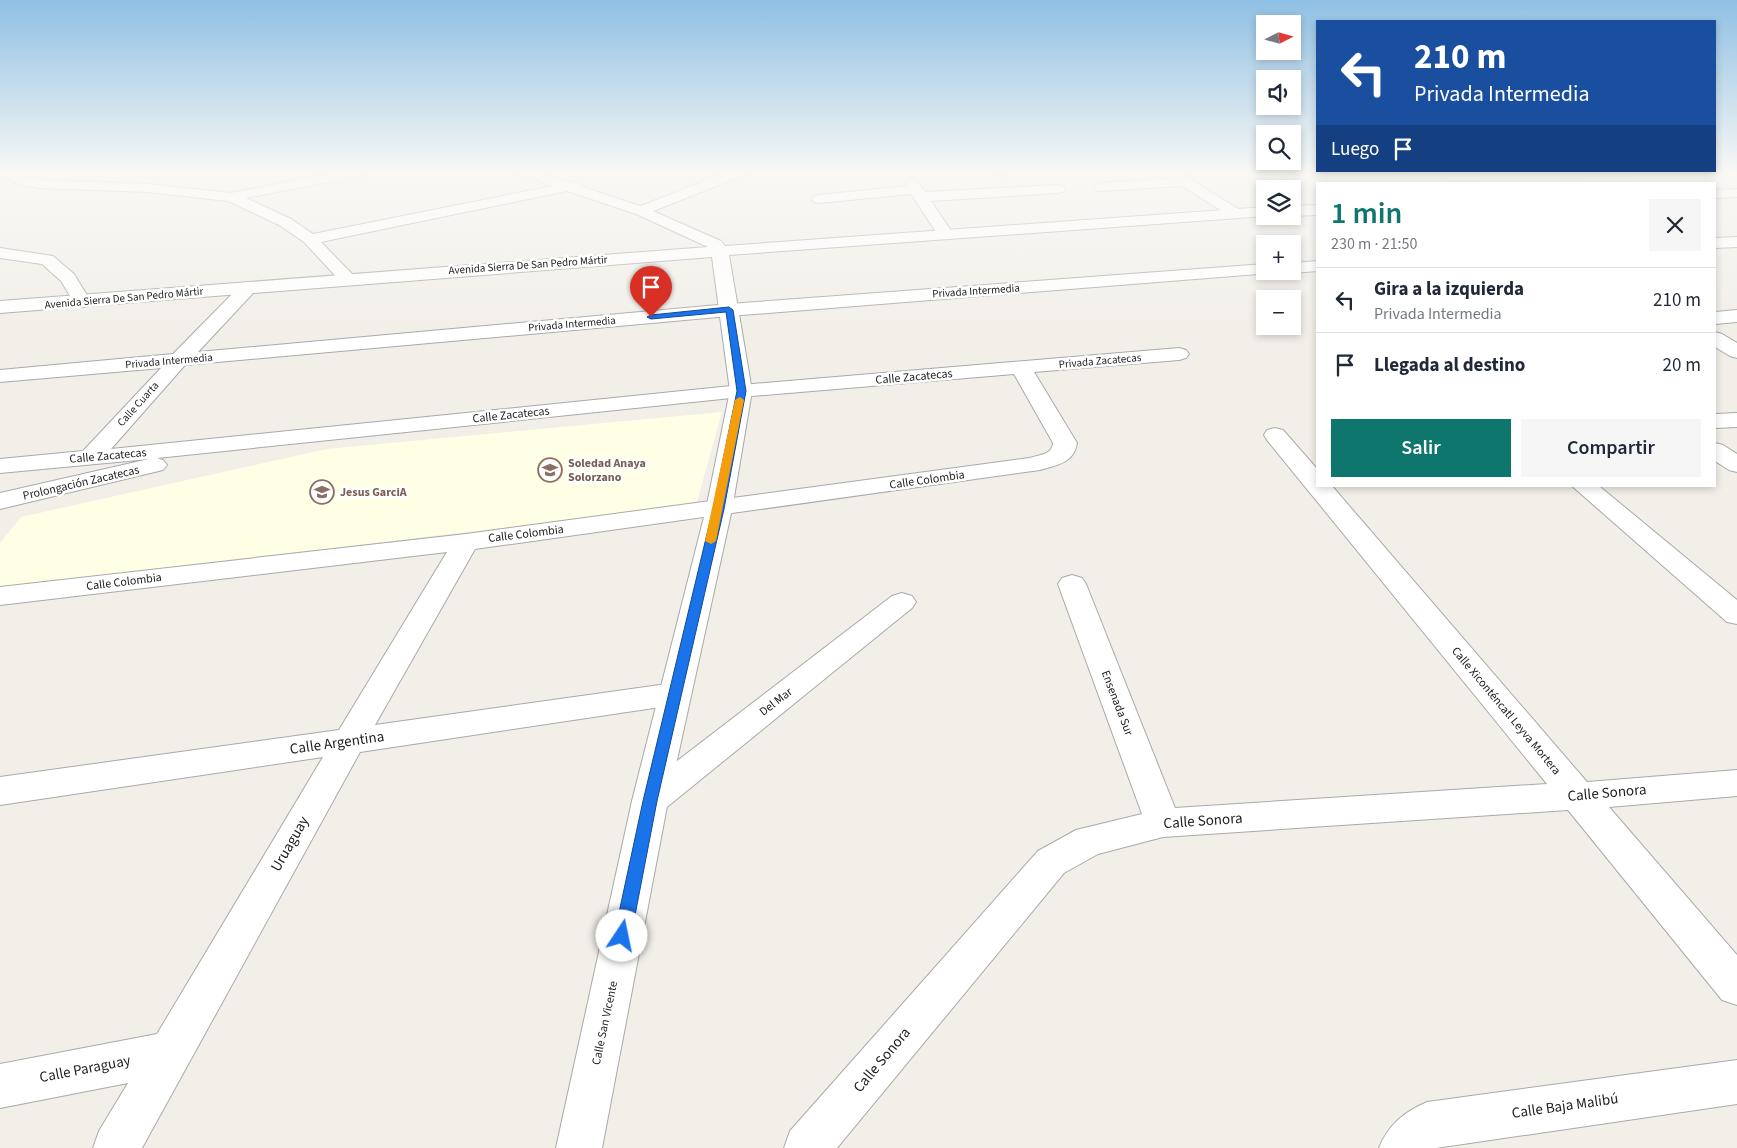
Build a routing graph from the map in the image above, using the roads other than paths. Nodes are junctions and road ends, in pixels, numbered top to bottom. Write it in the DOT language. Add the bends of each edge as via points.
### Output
graph roads {
  1 [pos="288,225"];
  2 [pos="375,225"];
  3 [pos="671,225"];
  4 [pos="939,225"];
  5 [pos="1083,225"];
  6 [pos="946,235"];
  7 [pos="310,239"];
  8 [pos="1737,242"];
  9 [pos="1716,243"];
  10 [pos="720,251"];
  11 [pos="0,253"];
  12 [pos="1316,266"];
  13 [pos="1301,267"];
  14 [pos="1256,271"];
  15 [pos="348,279"];
  16 [pos="249,287"];
  17 [pos="82,302"];
  18 [pos="0,307"];
  19 [pos="729,310"];
  20 [pos="1737,316"];
  21 [pos="1716,318"];
  22 [pos="1716,339"];
  23 [pos="1737,352"];
  24 [pos="1179,354"];
  25 [pos="179,360"];
  26 [pos="1021,368"];
  27 [pos="0,376"];
  28 [pos="741,391"];
  29 [pos="1737,420"];
  30 [pos="1716,421"];
  31 [pos="1275,435"];
  32 [pos="249,443"];
  33 [pos="1716,451"];
  34 [pos="91,457"];
  35 [pos="1737,465"];
  36 [pos="0,466"];
  37 [pos="1316,486"];
  38 [pos="1317,487"];
  39 [pos="1585,487"];
  40 [pos="0,502"];
  41 [pos="719,509"];
  42 [pos="466,542"];
  43 [pos="1072,584"];
  44 [pos="0,596"];
  45 [pos="902,602"];
  46 [pos="1737,615"];
  47 [pos="674,694"];
  48 [pos="349,741"];
  49 [pos="1737,783"];
  50 [pos="0,791"];
  51 [pos="1577,796"];
  52 [pos="650,801"];
  53 [pos="1162,823"];
  54 [pos="1737,986"];
  55 [pos="170,1053"];
  56 [pos="1737,1082"];
  57 [pos="0,1086"];
  58 [pos="116,1148"];
  59 [pos="579,1148"];
  60 [pos="807,1148"];
  61 [pos="1402,1148"];
  1 -- 7 [label="street"];
  2 -- 7 [label="street"];
  3 -- 10 [label="street" via="715,244"];
  4 -- 6 [label="street"];
  5 -- 6 [label="street, Avenida Sierra De San Pedro Mártir"];
  6 -- 10 [label="street, Avenida Sierra De San Pedro Mártir"];
  7 -- 15 [label="street"];
  8 -- 9 [label="street"];
  10 -- 15 [label="street, Avenida Sierra De San Pedro Mártir"];
  10 -- 19 [label="street, Calle San Vicente"];
  11 -- 17 [label="street" via="47,260 68,278"];
  12 -- 13 [label="street"];
  14 -- 19 [label="street, Privada Intermedia"];
  15 -- 16 [label="street, Avenida Sierra De San Pedro Mártir"];
  16 -- 17 [label="street, Avenida Sierra De San Pedro Mártir"];
  16 -- 25 [label="street, Calle Cuarta"];
  17 -- 18 [label="street, Avenida Sierra De San Pedro Mártir"];
  19 -- 25 [label="street, Privada Intermedia"];
  19 -- 28 [label="street, Calle San Vicente"];
  20 -- 21 [label="street"];
  22 -- 23 [label="street"];
  24 -- 26 [label="street, Privada Zacatecas"];
  25 -- 27 [label="street, Privada Intermedia"];
  25 -- 34 [label="street, Calle Cuarta"];
  26 -- 28 [label="street, Calle Zacatecas"];
  26 -- 41 [label="street, Calle Colombia" via="1065,444 1064,451 1050,461"];
  28 -- 32 [label="street, Calle Zacatecas"];
  28 -- 41 [label="street, Calle San Vicente"];
  29 -- 30 [label="street"];
  31 -- 37 [label="street, Calle Xiconténcatl Leyva Mortera"];
  32 -- 34 [label="street, Calle Zacatecas"];
  32 -- 40 [label="street, Prolongación Zacatecas"];
  33 -- 35 [label="street"];
  34 -- 36 [label="street, Calle Zacatecas"];
  38 -- 51 [label="street, Calle Xiconténcatl Leyva Mortera"];
  39 -- 46 [label="street"];
  41 -- 42 [label="street, Calle Colombia"];
  41 -- 47 [label="street, Calle San Vicente"];
  42 -- 44 [label="street, Calle Colombia"];
  42 -- 48 [label="street, Uruaguay"];
  43 -- 53 [label="street, Ensenada Sur"];
  45 -- 52 [label="street, Del Mar"];
  47 -- 48 [label="street, Calle Argentina"];
  47 -- 52 [label="street, Calle San Vicente"];
  48 -- 50 [label="street, Calle Argentina"];
  48 -- 55 [label="street, Uruaguay"];
  49 -- 51 [label="street, Calle Sonora"];
  51 -- 53 [label="street, Calle Sonora"];
  51 -- 54 [label="street, Calle Xiconténcatl Leyva Mortera"];
  52 -- 59 [label="street, Calle San Vicente"];
  53 -- 60 [label="street, Calle Sonora" via="1089,841 1051,862"];
  55 -- 57 [label="street, Calle Paraguay"];
  55 -- 58 [label="street, Uruaguay"];
  56 -- 61 [label="street, Calle Baja Malibú" via="1427,1125"];
}
